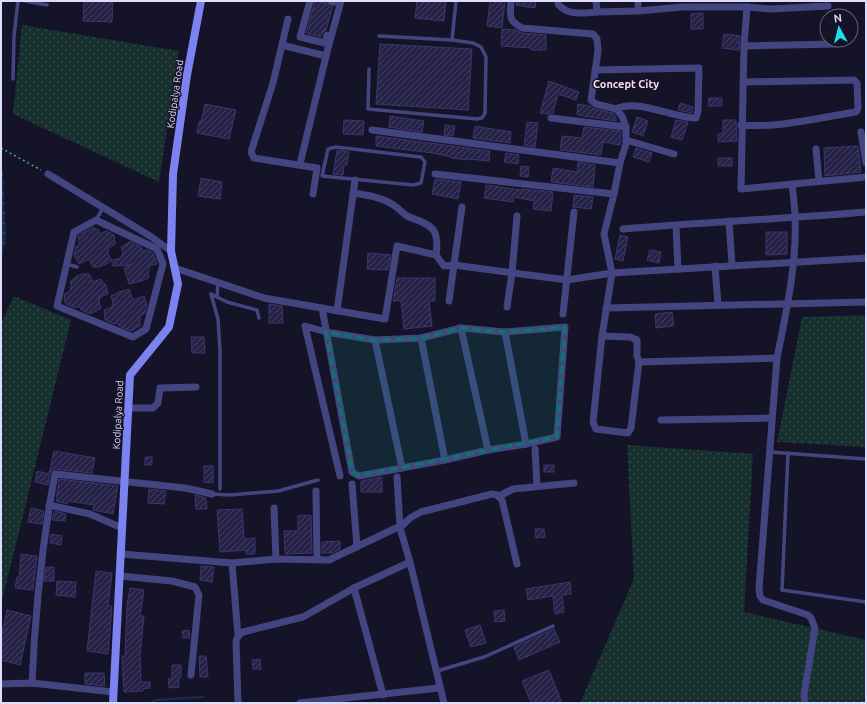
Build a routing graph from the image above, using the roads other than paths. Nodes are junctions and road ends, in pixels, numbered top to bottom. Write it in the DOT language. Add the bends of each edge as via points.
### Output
graph roads {
  1 [pos="18,1"];
  2 [pos="25,1"];
  3 [pos="201,1"];
  4 [pos="310,1"];
  5 [pos="456,1"];
  6 [pos="511,1"];
  7 [pos="558,1"];
  8 [pos="596,1"];
  9 [pos="638,1"];
  10 [pos="771,1"];
  11 [pos="337,2"];
  12 [pos="682,4"];
  13 [pos="732,4"];
  14 [pos="47,5"];
  15 [pos="828,6"];
  16 [pos="748,7"];
  17 [pos="771,9"];
  18 [pos="638,11"];
  19 [pos="597,12"];
  20 [pos="288,19"];
  21 [pos="379,36"];
  22 [pos="452,40"];
  23 [pos="819,44"];
  24 [pos="282,45"];
  25 [pos="744,46"];
  26 [pos="326,56"];
  27 [pos="369,69"];
  28 [pos="595,70"];
  29 [pos="12,79"];
  30 [pos="743,82"];
  31 [pos="616,109"];
  32 [pos="552,118"];
  33 [pos="742,125"];
  34 [pos="626,127"];
  35 [pos="372,130"];
  36 [pos="861,132"];
  37 [pos="626,140"];
  38 [pos="816,149"];
  39 [pos="674,154"];
  40 [pos="620,163"];
  41 [pos="866,163"];
  42 [pos="300,164"];
  43 [pos="48,174"];
  44 [pos="435,174"];
  45 [pos="866,177"];
  46 [pos="355,180"];
  47 [pos="819,181"];
  48 [pos="792,184"];
  49 [pos="353,193"];
  50 [pos="313,194"];
  51 [pos="614,194"];
  52 [pos="462,207"];
  53 [pos="103,208"];
  54 [pos="574,212"];
  55 [pos="866,212"];
  56 [pos="517,216"];
  57 [pos="795,218"];
  58 [pos="96,220"];
  59 [pos="729,221"];
  60 [pos="676,225"];
  61 [pos="623,229"];
  62 [pos="171,251"];
  63 [pos="436,255"];
  64 [pos="866,258"];
  65 [pos="793,262"];
  66 [pos="67,264"];
  67 [pos="454,265"];
  68 [pos="732,265"];
  69 [pos="715,266"];
  70 [pos="77,268"];
  71 [pos="175,268"];
  72 [pos="678,269"];
  73 [pos="512,273"];
  74 [pos="612,273"];
  75 [pos="567,280"];
  76 [pos="218,282"];
  77 [pos="217,297"];
  78 [pos="449,301"];
  79 [pos="866,302"];
  80 [pos="788,304"];
  81 [pos="718,305"];
  82 [pos="507,307"];
  83 [pos="322,308"];
  84 [pos="606,308"];
  85 [pos="337,310"];
  86 [pos="563,314"];
  87 [pos="259,318"];
  88 [pos="461,328"];
  89 [pos="326,332"];
  90 [pos="505,332"];
  91 [pos="602,336"];
  92 [pos="421,338"];
  93 [pos="375,340"];
  94 [pos="777,358"];
  95 [pos="639,362"];
  96 [pos="196,387"];
  97 [pos="129,408"];
  98 [pos="772,418"];
  99 [pos="661,420"];
  100 [pos="526,444"];
  101 [pos="535,449"];
  102 [pos="488,450"];
  103 [pos="770,452"];
  104 [pos="788,453"];
  105 [pos="866,458"];
  106 [pos="445,460"];
  107 [pos="402,468"];
  108 [pos="340,476"];
  109 [pos="397,477"];
  110 [pos="318,480"];
  111 [pos="125,482"];
  112 [pos="574,483"];
  113 [pos="352,484"];
  114 [pos="537,486"];
  115 [pos="220,489"];
  116 [pos="316,491"];
  117 [pos="212,494"];
  118 [pos="499,496"];
  119 [pos="49,505"];
  120 [pos="274,508"];
  121 [pos="122,528"];
  122 [pos="400,528"];
  123 [pos="356,547"];
  124 [pos="121,554"];
  125 [pos="276,558"];
  126 [pos="317,560"];
  127 [pos="410,562"];
  128 [pos="232,563"];
  129 [pos="517,564"];
  130 [pos="120,576"];
  131 [pos="354,588"];
  132 [pos="866,602"];
  133 [pos="553,626"];
  134 [pos="238,636"];
  135 [pos="436,672"];
  136 [pos="191,675"];
  137 [pos="32,683"];
  138 [pos="1,684"];
  139 [pos="439,688"];
  140 [pos="113,692"];
  141 [pos="383,695"];
  142 [pos="113,703"];
  143 [pos="238,703"];
  144 [pos="300,703"];
  145 [pos="444,703"];
  146 [pos="805,703"];
  1 -- 29 [label="lane"];
  2 -- 14 [label="lane"];
  3 -- 62 [label="main road, Kodipalya Road" via="173,174"];
  4 -- 11 [label="street" via="300,36 324,43"];
  5 -- 22 [label="lane"];
  6 -- 28 [label="street" via="510,17 514,24 522,28 593,34 597,39 598,51"];
  7 -- 19 [label="street" via="563,11"];
  8 -- 19 [label="street"];
  9 -- 18 [label="street"];
  10 -- 17 [label="street"];
  11 -- 26 [label="street"];
  12 -- 13 [label="street"];
  12 -- 18 [label="street"];
  13 -- 16 [label="street"];
  15 -- 17 [label="street"];
  16 -- 17 [label="street"];
  16 -- 25 [label="street"];
  18 -- 19 [label="street"];
  20 -- 24 [label="street"];
  21 -- 22 [label="lane"];
  22 -- 27 [label="lane" via="473,43 481,47 486,57 485,113 482,118 368,108"];
  23 -- 25 [label="street"];
  24 -- 26 [label="street"];
  24 -- 42 [label="street" via="251,152 254,158"];
  25 -- 30 [label="street"];
  26 -- 42 [label="street"];
  28 -- 31 [label="street" via="591,100 596,104"];
  28 -- 31 [label="street" via="699,68 696,118 629,106"];
  30 -- 33 [label="street"];
  30 -- 33 [label="street" via="854,80 857,83 858,108 856,112 761,127"];
  31 -- 34 [label="street"];
  32 -- 34 [label="street"];
  33 -- 48 [label="street" via="741,189"];
  34 -- 37 [label="street"];
  35 -- 40 [label="street"];
  36 -- 41 [label="street"];
  37 -- 39 [label="street"];
  37 -- 40 [label="street"];
  38 -- 47 [label="street"];
  40 -- 51 [label="street"];
  42 -- 50 [label="street" via="317,168"];
  43 -- 53 [label="street"];
  44 -- 51 [label="street"];
  45 -- 47 [label="street"];
  46 -- 46 [label="lane" via="322,176 328,149 336,147 421,157 425,162 421,183 413,185"];
  46 -- 49 [label="street"];
  47 -- 48 [label="street"];
  48 -- 57 [label="street"];
  49 -- 63 [label="street" via="375,196 392,204 407,216 428,225 436,237"];
  49 -- 85 [label="street"];
  51 -- 74 [label="street" via="604,234"];
  52 -- 67 [label="street"];
  53 -- 58 [label="lane"];
  53 -- 62 [label="street"];
  54 -- 75 [label="street"];
  55 -- 57 [label="street"];
  56 -- 73 [label="street"];
  57 -- 59 [label="street"];
  57 -- 65 [label="street"];
  58 -- 66 [label="street" via="74,232"];
  58 -- 66 [label="street" via="157,249 163,264 146,329 133,337 57,306"];
  59 -- 60 [label="street"];
  59 -- 68 [label="street"];
  60 -- 61 [label="street"];
  60 -- 72 [label="street"];
  62 -- 71 [label="main road, Kodipalya Road"];
  63 -- 67 [label="street" via="444,266"];
  63 -- 85 [label="street" via="397,246 385,318"];
  64 -- 65 [label="street"];
  65 -- 68 [label="street"];
  65 -- 80 [label="street"];
  66 -- 70 [label="lane"];
  67 -- 73 [label="street"];
  67 -- 78 [label="street"];
  68 -- 69 [label="street"];
  69 -- 72 [label="street"];
  69 -- 81 [label="street"];
  71 -- 76 [label="street"];
  71 -- 97 [label="main road, Kodipalya Road" via="178,284 169,327 130,375"];
  72 -- 74 [label="street"];
  73 -- 75 [label="street"];
  73 -- 82 [label="street"];
  74 -- 75 [label="street"];
  74 -- 84 [label="street"];
  75 -- 86 [label="street"];
  76 -- 77 [label="lane"];
  76 -- 83 [label="street" via="264,298"];
  77 -- 87 [label="lane" via="258,310"];
  77 -- 115 [label="lane" via="211,294 218,319 220,351"];
  79 -- 80 [label="street"];
  80 -- 81 [label="street"];
  80 -- 94 [label="street"];
  81 -- 84 [label="street"];
  83 -- 85 [label="street"];
  83 -- 89 [label="street"];
  84 -- 91 [label="street"];
  88 -- 90 [label="street"];
  88 -- 92 [label="street"];
  88 -- 102 [label="street"];
  89 -- 93 [label="street"];
  89 -- 107 [label="street" via="352,472 359,476"];
  89 -- 108 [label="street" via="305,326"];
  90 -- 100 [label="street"];
  90 -- 100 [label="street" via="565,327 557,437"];
  91 -- 95 [label="street" via="630,337 637,340"];
  91 -- 95 [label="street" via="593,422 596,429 628,433 631,428"];
  92 -- 93 [label="street"];
  92 -- 106 [label="street"];
  93 -- 107 [label="street"];
  94 -- 95 [label="street"];
  94 -- 98 [label="street"];
  96 -- 97 [label="street" via="160,388 158,403 153,408"];
  97 -- 111 [label="main road, Kodipalya Road"];
  98 -- 99 [label="street"];
  98 -- 103 [label="street"];
  100 -- 102 [label="street"];
  101 -- 114 [label="street"];
  102 -- 106 [label="street"];
  103 -- 104 [label="lane"];
  103 -- 146 [label="street" via="760,591 763,600 808,615 814,623"];
  104 -- 105 [label="lane"];
  104 -- 132 [label="lane" via="782,590"];
  106 -- 107 [label="street"];
  109 -- 122 [label="street"];
  110 -- 117 [label="lane" via="278,490 230,495"];
  111 -- 117 [label="street" via="185,488"];
  111 -- 119 [label="street" via="55,474"];
  111 -- 121 [label="main road, Kodipalya Road"];
  112 -- 114 [label="street"];
  113 -- 123 [label="street"];
  114 -- 118 [label="street" via="513,488"];
  116 -- 126 [label="street"];
  118 -- 122 [label="street" via="492,494 421,512"];
  118 -- 129 [label="street" via="503,502"];
  119 -- 121 [label="street" via="90,514"];
  119 -- 137 [label="street" via="36,610"];
  120 -- 125 [label="street"];
  121 -- 124 [label="main road, Kodipalya Road"];
  122 -- 123 [label="street"];
  122 -- 127 [label="street"];
  123 -- 126 [label="street" via="329,560"];
  124 -- 128 [label="street"];
  124 -- 130 [label="main road, Kodipalya Road"];
  125 -- 126 [label="street"];
  125 -- 128 [label="street"];
  127 -- 131 [label="street"];
  127 -- 135 [label="street"];
  128 -- 134 [label="street"];
  130 -- 136 [label="street" via="172,581 195,587 199,595"];
  130 -- 140 [label="main road, Kodipalya Road"];
  131 -- 134 [label="street" via="303,617 243,632"];
  131 -- 141 [label="street"];
  133 -- 135 [label="lane" via="484,657"];
  134 -- 143 [label="street"];
  135 -- 139 [label="street"];
  137 -- 138 [label="street"];
  137 -- 140 [label="street"];
  139 -- 141 [label="street"];
  139 -- 145 [label="street"];
  140 -- 142 [label="main road, Kodipalya Road"];
  141 -- 144 [label="street"];
}
